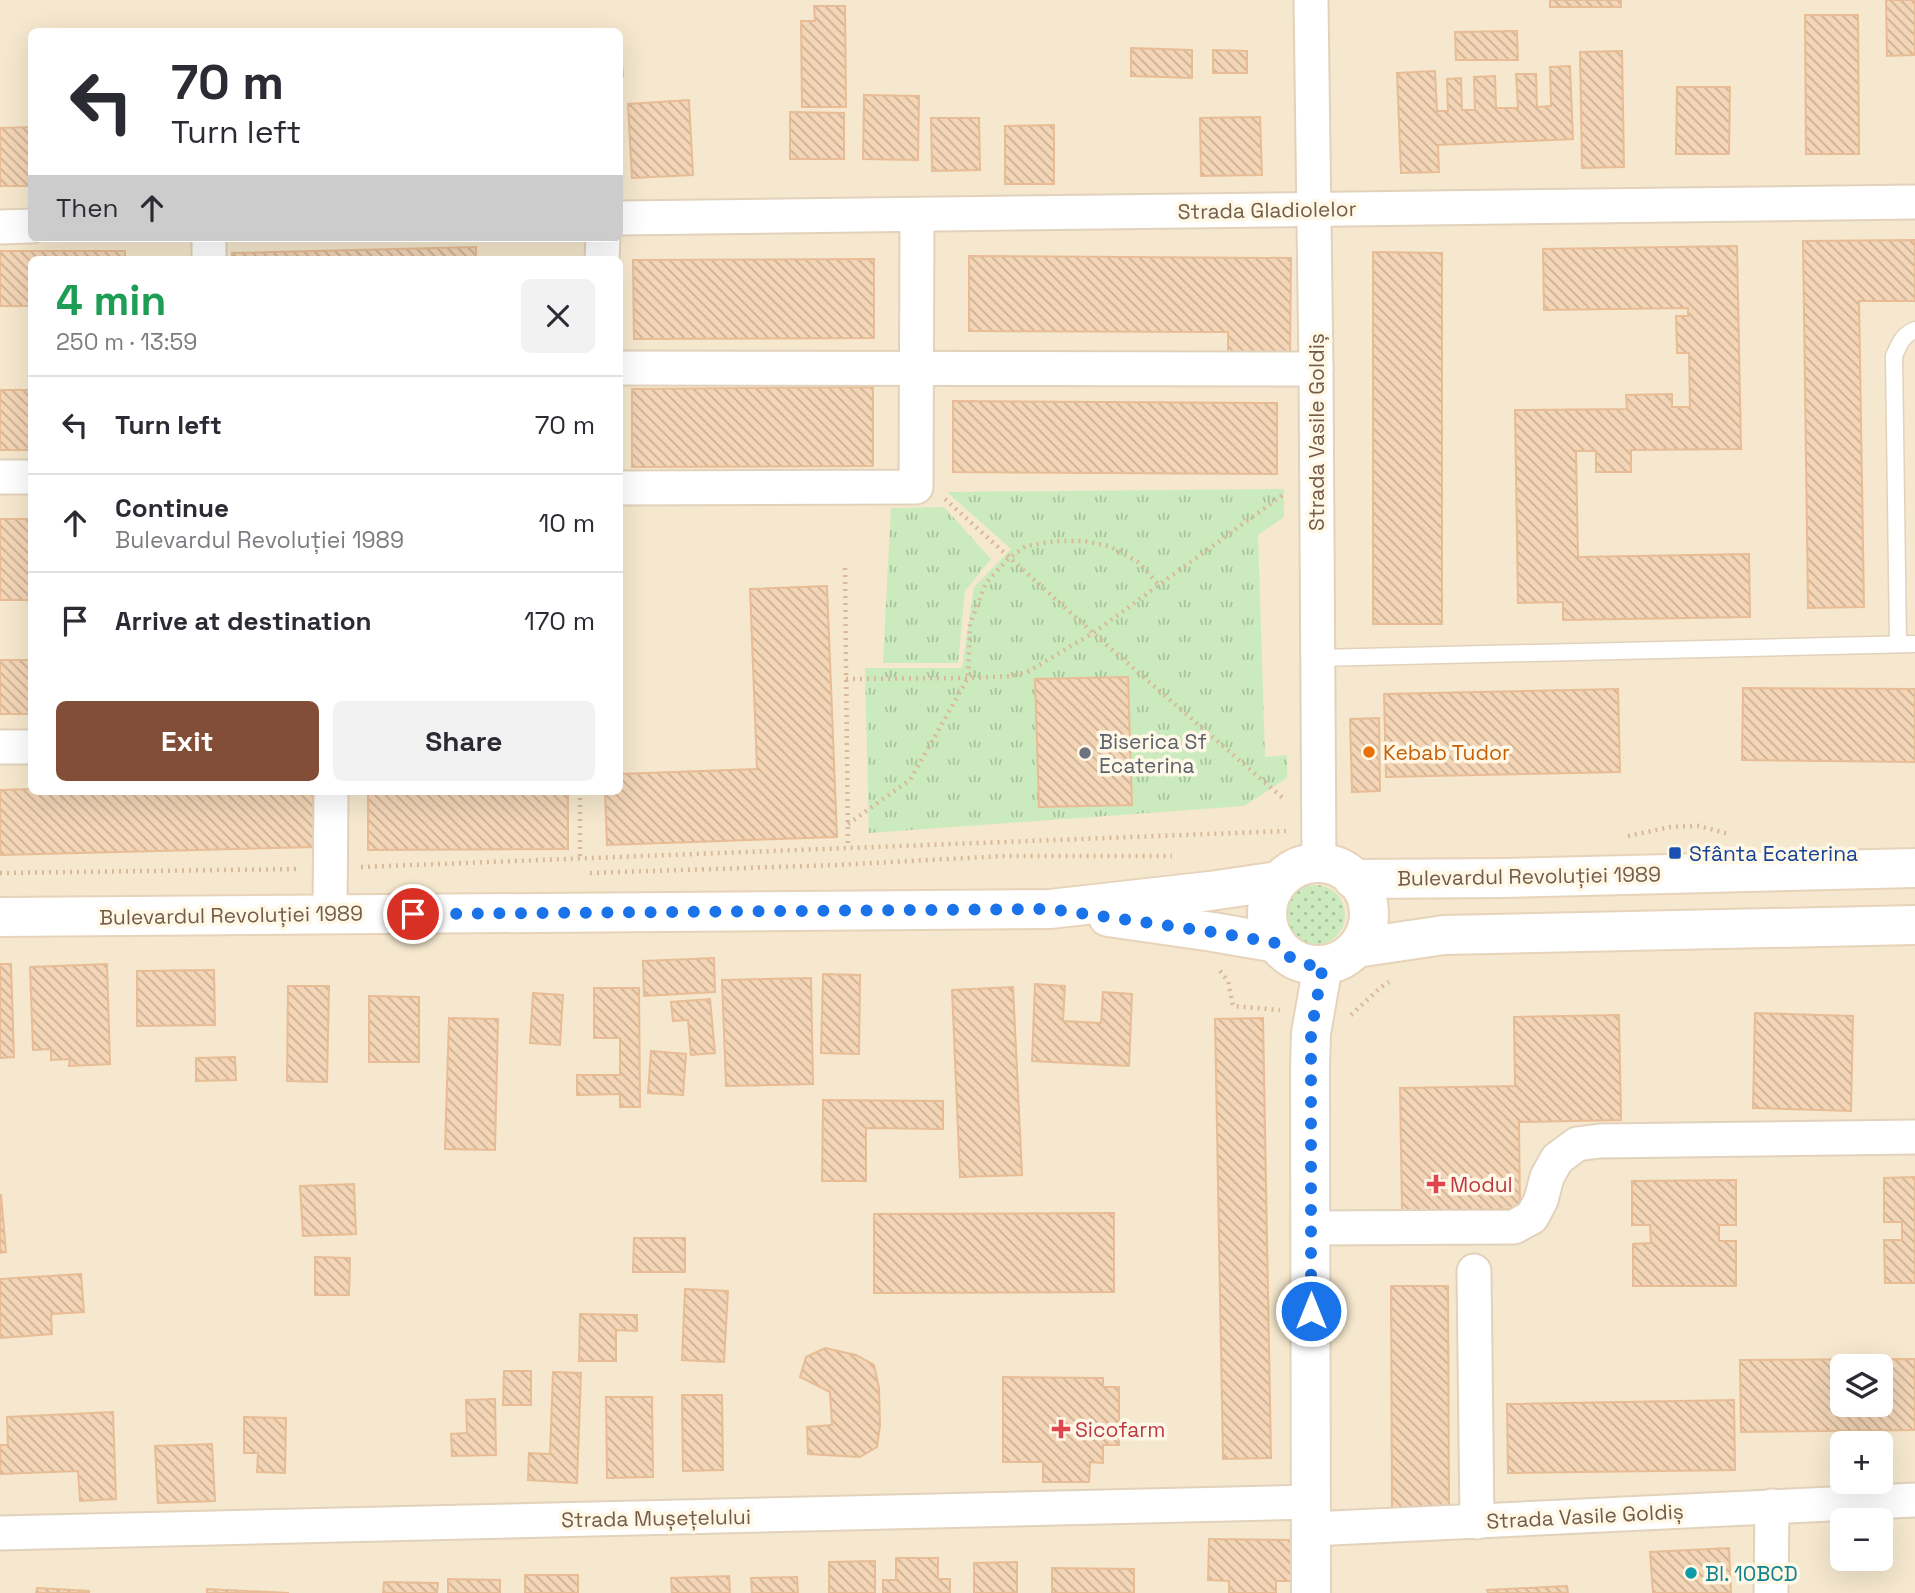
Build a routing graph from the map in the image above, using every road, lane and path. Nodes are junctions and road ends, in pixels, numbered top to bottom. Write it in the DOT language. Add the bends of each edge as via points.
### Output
graph roads {
  1 [pos="1311,0"];
  2 [pos="1915,202"];
  3 [pos="1314,209"];
  4 [pos="917,215"];
  5 [pos="623,218"];
  6 [pos="28,226"];
  7 [pos="0,227"];
  8 [pos="1915,330"];
  9 [pos="623,368"];
  10 [pos="917,369"];
  11 [pos="1316,369"];
  12 [pos="1316,471"];
  13 [pos="0,477"];
  14 [pos="28,477"];
  15 [pos="916,487"];
  16 [pos="623,488"];
  17 [pos="1009,558"];
  18 [pos="845,568"];
  19 [pos="1160,586"];
  20 [pos="1093,633"];
  21 [pos="1907,644"];
  22 [pos="1318,658"];
  23 [pos="968,678"];
  24 [pos="846,679"];
  25 [pos="0,747"];
  26 [pos="28,747"];
  27 [pos="331,795"];
  28 [pos="580,795"];
  29 [pos="848,824"];
  30 [pos="1319,847"];
  31 [pos="848,848"];
  32 [pos="1182,855"];
  33 [pos="580,859"];
  34 [pos="332,868"];
  35 [pos="1915,868"];
  36 [pos="0,873"];
  37 [pos="580,873"];
  38 [pos="1353,879"];
  39 [pos="1279,881"];
  40 [pos="1050,909"];
  41 [pos="330,914"];
  42 [pos="0,917"];
  43 [pos="1915,925"];
  44 [pos="1276,943"];
  45 [pos="1339,957"];
  46 [pos="1215,963"];
  47 [pos="1391,981"];
  48 [pos="1285,1011"];
  49 [pos="1350,1016"];
  50 [pos="1915,1137"];
  51 [pos="1311,1228"];
  52 [pos="1474,1271"];
  53 [pos="1915,1500"];
  54 [pos="1772,1506"];
  55 [pos="1311,1515"];
  56 [pos="1477,1522"];
  57 [pos="0,1533"];
  58 [pos="1311,1593"];
  59 [pos="1771,1593"];
  1 -- 3 [label="street, Strada Vasile Goldiș"];
  2 -- 3 [label="street, Strada Gladiolelor"];
  3 -- 4 [label="street, Strada Gladiolelor"];
  3 -- 11 [label="street, Strada Vasile Goldiș"];
  4 -- 5 [label="street, Strada Gladiolelor"];
  4 -- 10 [label="street"];
  6 -- 7 [label="street"];
  8 -- 21 [label="lane" via="1901,340 1894,356"];
  9 -- 10 [label="street"];
  10 -- 11 [label="street"];
  10 -- 15 [label="street"];
  11 -- 12 [label="street, Strada Vasile Goldiș"];
  12 -- 19 [label="path"];
  12 -- 22 [label="street, Strada Vasile Goldiș"];
  13 -- 14 [label="street"];
  15 -- 16 [label="street"];
  15 -- 17 [label="path" via="935,490"];
  17 -- 19 [label="path" via="1026,546 1084,541 1109,546 1138,562"];
  17 -- 20 [label="path"];
  17 -- 23 [label="path" via="986,583 970,624"];
  18 -- 24 [label="path"];
  19 -- 20 [label="path"];
  20 -- 23 [label="path" via="1029,671"];
  20 -- 30 [label="path"];
  21 -- 22 [label="lane"];
  22 -- 30 [label="street, Strada Vasile Goldiș"];
  23 -- 24 [label="path"];
  23 -- 29 [label="path" via="910,780"];
  24 -- 29 [label="path"];
  25 -- 26 [label="street"];
  27 -- 34 [label="street"];
  28 -- 33 [label="path"];
  29 -- 31 [label="path"];
  30 -- 31 [label="path"];
  30 -- 38 [label="main road" via="1332,865"];
  30 -- 39 [label="main road" via="1304,865"];
  31 -- 33 [label="path"];
  32 -- 37 [label="path" via="1004,856"];
  33 -- 34 [label="path"];
  34 -- 36 [label="path"];
  34 -- 41 [label="street"];
  35 -- 38 [label="main road, Bulevardul Revoluției 1989"];
  38 -- 45 [label="main road" via="1363,891 1368,920 1364,935"];
  39 -- 40 [label="main road, Bulevardul Revoluției 1989"];
  39 -- 44 [label="main road" via="1267,912 1268,928"];
  40 -- 41 [label="main road, Bulevardul Revoluției 1989"];
  40 -- 44 [label="main road, Bulevardul Revoluției 1989"];
  41 -- 42 [label="main road, Bulevardul Revoluției 1989"];
  43 -- 45 [label="main road" via="1444,934"];
  44 -- 45 [label="main road" via="1285,954 1309,965"];
  45 -- 51 [label="main road" via="1311,1033"];
  46 -- 48 [label="path" via="1228,981 1233,1006"];
  47 -- 49 [label="path"];
  50 -- 51 [label="street" via="1577,1144 1557,1159 1532,1217 1514,1227"];
  51 -- 55 [label="main road"];
  52 -- 56 [label="street"];
  53 -- 54 [label="street, Strada Vasile Goldiș"];
  54 -- 56 [label="street, Strada Vasile Goldiș"];
  54 -- 59 [label="street"];
  55 -- 56 [label="street, Strada Vasile Goldiș"];
  55 -- 57 [label="street, Strada Mușețelului"];
  55 -- 58 [label="main road"];
}
